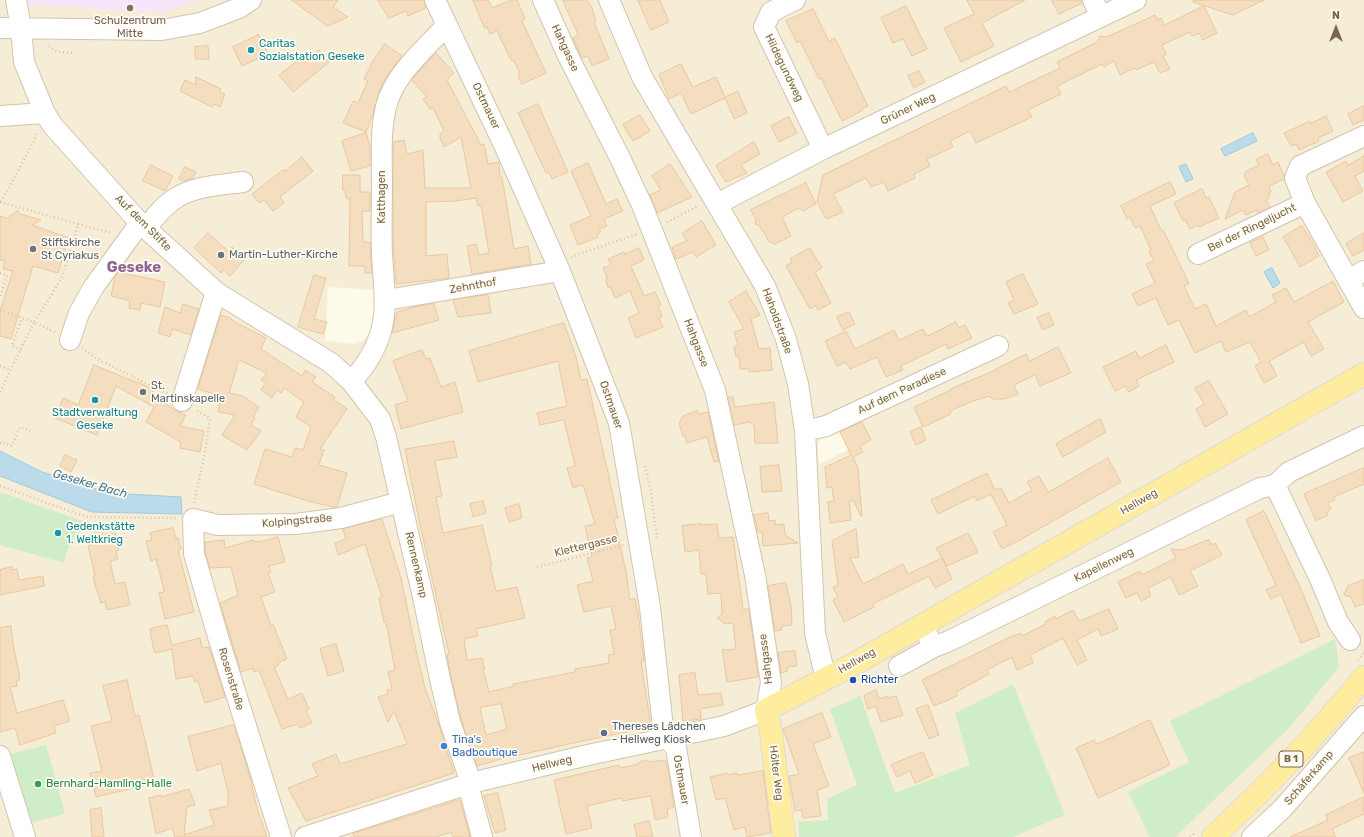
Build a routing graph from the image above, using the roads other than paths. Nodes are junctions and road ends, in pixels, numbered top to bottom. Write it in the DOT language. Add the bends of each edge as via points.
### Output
graph roads {
  1 [pos="16,0"];
  2 [pos="252,0"];
  3 [pos="435,0"];
  4 [pos="543,0"];
  5 [pos="609,0"];
  6 [pos="795,0"];
  7 [pos="1136,0"];
  8 [pos="1097,8"];
  9 [pos="447,25"];
  10 [pos="0,28"];
  11 [pos="21,28"];
  12 [pos="45,113"];
  13 [pos="0,116"];
  14 [pos="1364,136"];
  15 [pos="823,150"];
  16 [pos="243,182"];
  17 [pos="1306,203"];
  18 [pos="717,204"];
  19 [pos="143,226"];
  20 [pos="1198,254"];
  21 [pos="560,271"];
  22 [pos="1356,276"];
  23 [pos="216,292"];
  24 [pos="386,300"];
  25 [pos="1364,308"];
  26 [pos="70,340"];
  27 [pos="998,346"];
  28 [pos="331,363"];
  29 [pos="1364,374"];
  30 [pos="351,381"];
  31 [pos="182,401"];
  32 [pos="805,431"];
  33 [pos="1364,436"];
  34 [pos="1275,485"];
  35 [pos="401,502"];
  36 [pos="192,519"];
  37 [pos="922,625"];
  38 [pos="1350,640"];
  39 [pos="934,646"];
  40 [pos="899,666"];
  41 [pos="1364,677"];
  42 [pos="827,678"];
  43 [pos="766,710"];
  44 [pos="1364,716"];
  45 [pos="667,738"];
  46 [pos="0,756"];
  47 [pos="470,784"];
  48 [pos="325,834"];
  49 [pos="25,837"];
  50 [pos="282,837"];
  51 [pos="305,837"];
  52 [pos="482,837"];
  53 [pos="691,837"];
  54 [pos="784,837"];
  55 [pos="1213,837"];
  56 [pos="1252,837"];
  1 -- 11 [label="street, Auf dem Stifte"];
  2 -- 11 [label="street" via="239,8 200,23 162,30"];
  3 -- 9 [label="street, Ostmauer"];
  4 -- 43 [label="street, Hahgasse" via="642,205 715,390 755,575 771,683"];
  5 -- 18 [label="street, Haholdstraße" via="642,77"];
  6 -- 15 [label="street, Hildegundweg" via="771,12 764,27"];
  7 -- 8 [label="street, Grüner Weg"];
  8 -- 15 [label="street, Grüner Weg"];
  9 -- 21 [label="street, Ostmauer"];
  9 -- 24 [label="street, Katthagen" via="408,67 395,85 386,106 382,145 382,254"];
  10 -- 11 [label="street"];
  11 -- 12 [label="street, Auf dem Stifte" via="24,62"];
  12 -- 13 [label="street"];
  12 -- 19 [label="street, Auf dem Stifte" via="53,126"];
  14 -- 17 [label="street, Bei der Ringeljucht" via="1300,166 1295,178"];
  15 -- 18 [label="street, Grüner Weg"];
  16 -- 19 [label="street" via="188,192 176,198"];
  17 -- 20 [label="street, Bei der Ringeljucht"];
  17 -- 22 [label="street, Bei der Ringeljucht"];
  18 -- 32 [label="street, Haholdstraße" via="764,286 786,339 798,384"];
  19 -- 23 [label="street, Auf dem Stifte"];
  19 -- 26 [label="street" via="127,241 93,288 79,314"];
  21 -- 24 [label="street, Zehnthof"];
  21 -- 45 [label="street, Ostmauer" via="619,423 650,607 660,707"];
  22 -- 25 [label="street, Bei der Ringeljucht"];
  23 -- 28 [label="street, Auf dem Stifte"];
  23 -- 31 [label="street"];
  24 -- 30 [label="street, Katthagen" via="381,334 360,373"];
  27 -- 32 [label="street, Auf dem Paradiese" via="826,426"];
  28 -- 30 [label="street, Rennenkamp"];
  29 -- 37 [label="main road, Hellweg"];
  30 -- 35 [label="street, Rennenkamp" via="380,420"];
  32 -- 42 [label="street, Haholdstraße" via="815,633"];
  33 -- 34 [label="street, Kapellenweg" via="1289,472"];
  34 -- 38 [label="street" via="1338,622"];
  34 -- 39 [label="street, Kapellenweg" via="1260,488 949,641"];
  35 -- 36 [label="street, Kolpingstraße" via="341,518 296,524 218,525"];
  35 -- 47 [label="street, Rennenkamp" via="450,722"];
  36 -- 50 [label="street, Rosenstraße" via="194,554"];
  37 -- 39 [label="street"];
  37 -- 42 [label="main road, Hellweg"];
  39 -- 40 [label="street, Kapellenweg"];
  41 -- 55 [label="main road, B 1" via="1263,790"];
  42 -- 43 [label="main road, Hellweg"];
  43 -- 45 [label="street, Hellweg" via="724,726"];
  43 -- 54 [label="main road, Hölter Weg"];
  44 -- 56 [label="street, Schäferkamp" via="1282,808"];
  45 -- 47 [label="street, Hellweg"];
  45 -- 53 [label="street, Ostmauer" via="676,748"];
  46 -- 49 [label="street"];
  47 -- 48 [label="street, Hellweg"];
  47 -- 52 [label="street, Rennenkamp"];
  48 -- 51 [label="street, Hellweg"];
}
